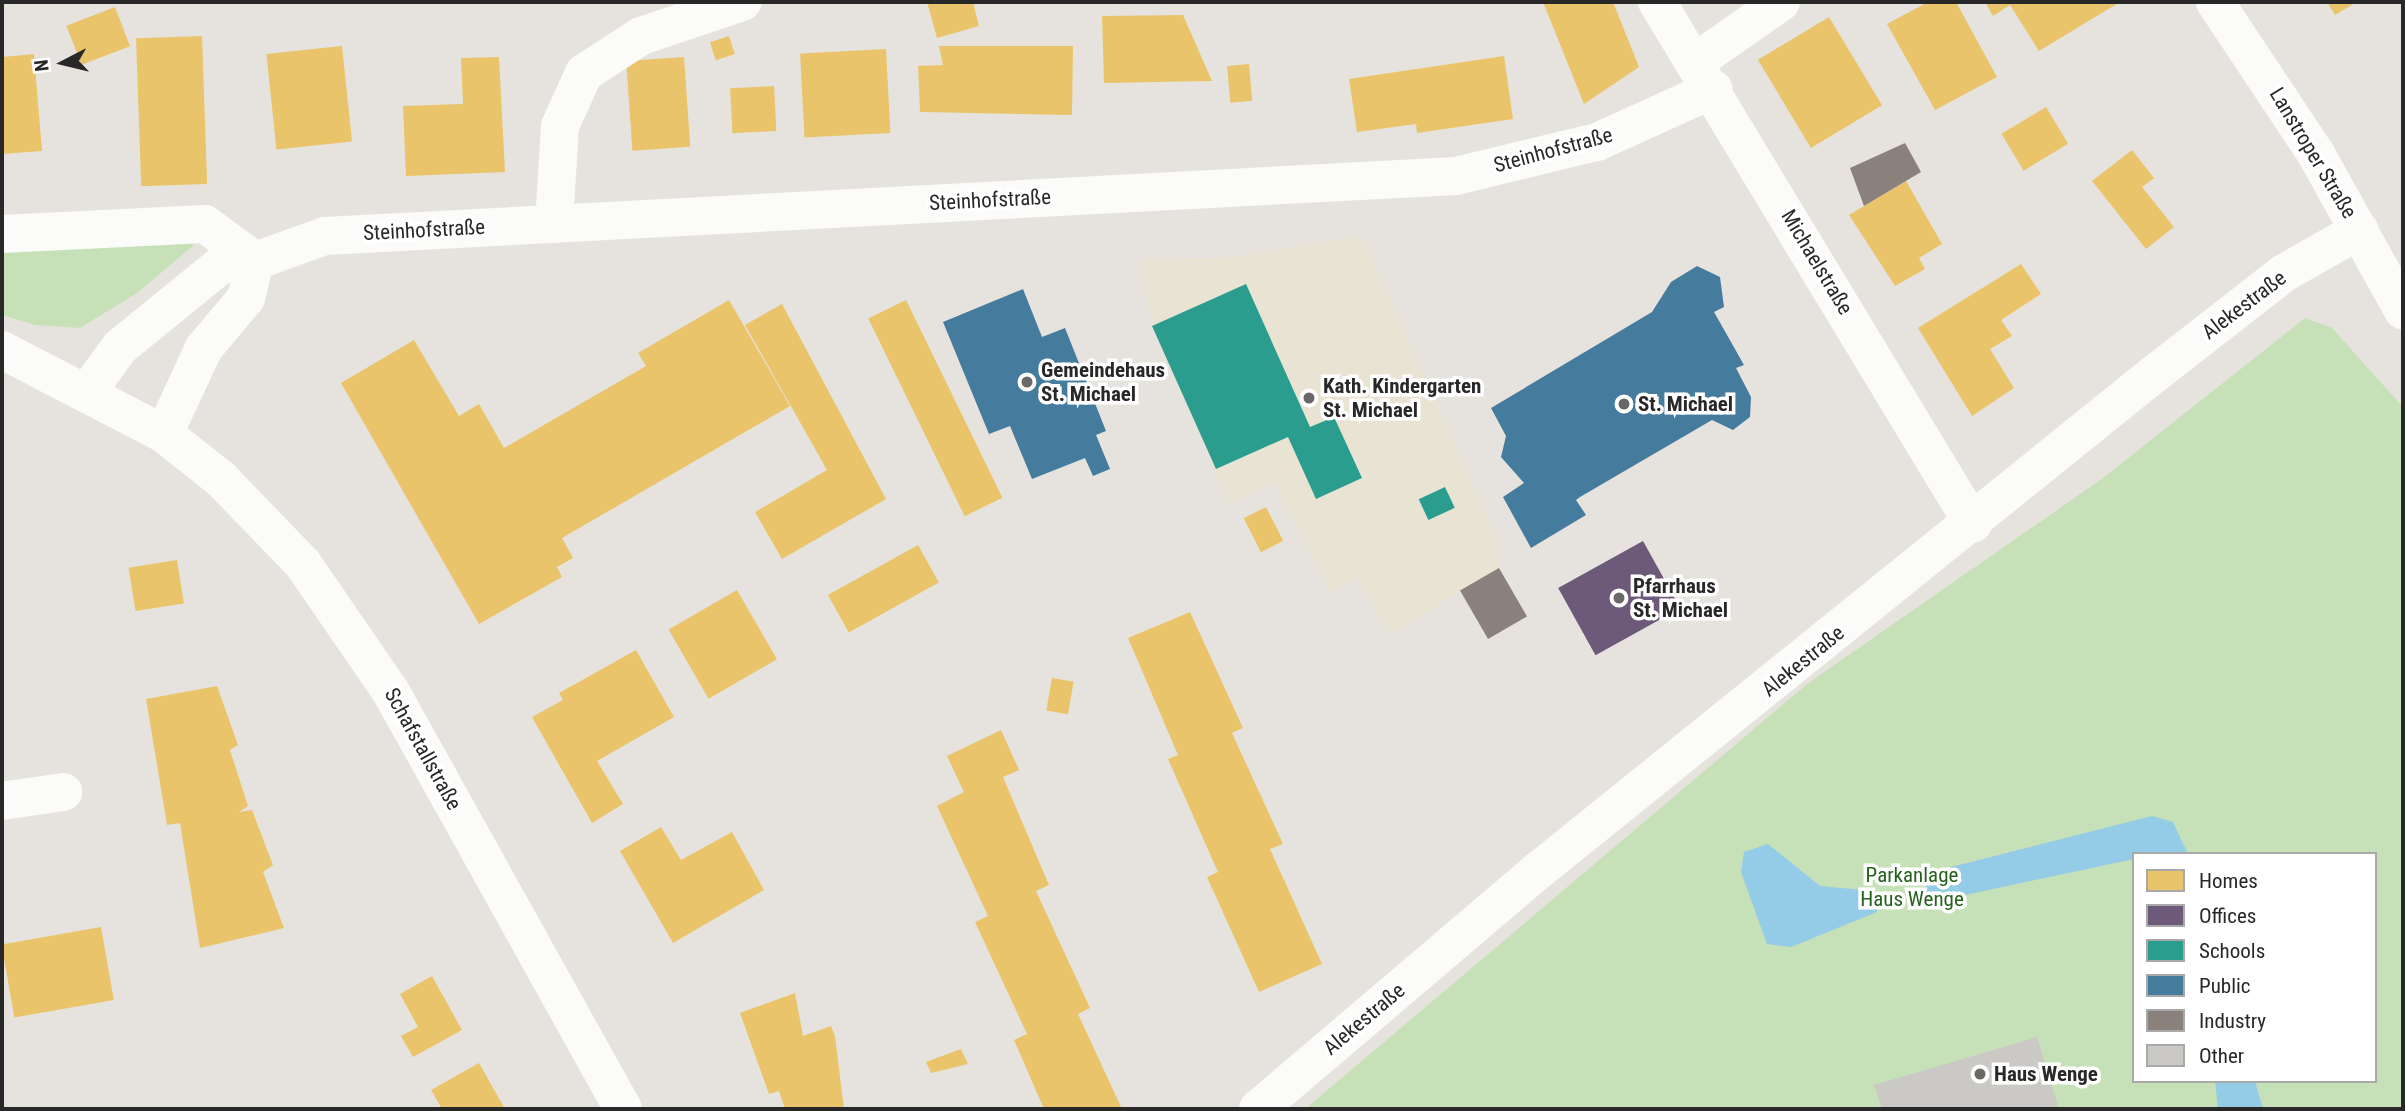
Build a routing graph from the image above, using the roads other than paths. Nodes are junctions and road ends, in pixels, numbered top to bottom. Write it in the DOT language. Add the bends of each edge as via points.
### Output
graph roads {
  1 [pos="742,2"];
  2 [pos="1657,2"];
  3 [pos="1781,2"];
  4 [pos="2215,2"];
  5 [pos="1706,75"];
  6 [pos="554,224"];
  7 [pos="2360,230"];
  8 [pos="2,234"];
  9 [pos="255,261"];
  10 [pos="2403,310"];
  11 [pos="2,350"];
  12 [pos="88,391"];
  13 [pos="164,434"];
  14 [pos="1973,524"];
  15 [pos="63,792"];
  16 [pos="2,801"];
  17 [pos="623,1109"];
  18 [pos="1258,1109"];
  1 -- 6 [label="street" via="642,36 584,73 560,126"];
  2 -- 5 [label="street, Michaelstraße"];
  3 -- 5 [label="street, Steinhofstraße"];
  4 -- 7 [label="street, Lanstroper Straße"];
  5 -- 6 [label="street, Steinhofstraße" via="1597,142 1456,176"];
  5 -- 14 [label="street, Michaelstraße"];
  6 -- 9 [label="street, Steinhofstraße" via="325,236"];
  7 -- 10 [label="street, Lanstroper Straße"];
  7 -- 14 [label="street, Alekestraße" via="2284,273"];
  8 -- 9 [label="street" via="205,224"];
  9 -- 12 [label="street, Steinhofstraße" via="221,265 172,300 120,347"];
  9 -- 13 [label="street" via="246,298 204,348"];
  11 -- 12 [label="street"];
  12 -- 13 [label="street"];
  13 -- 17 [label="street, Schafstallstraße" via="221,479 303,564 338,612 391,692"];
  14 -- 18 [label="street, Alekestraße" via="1539,870"];
  15 -- 16 [label="street"];
}
